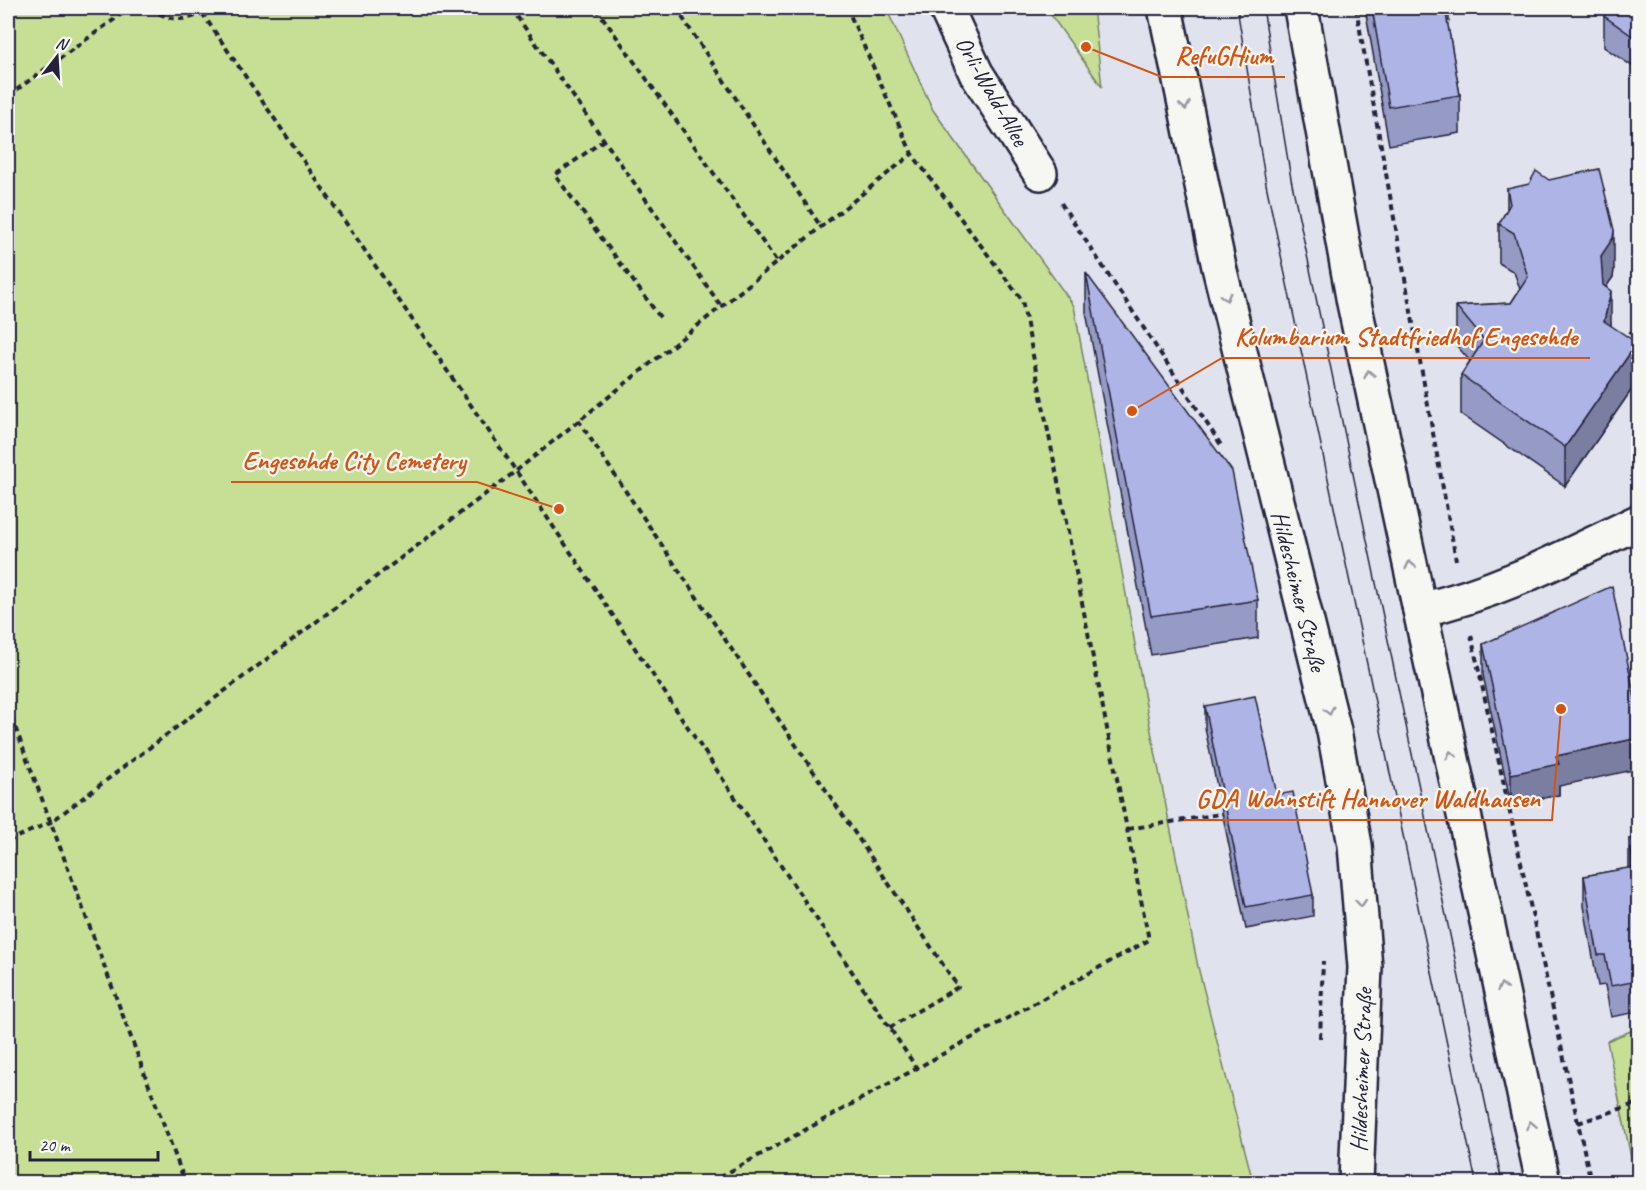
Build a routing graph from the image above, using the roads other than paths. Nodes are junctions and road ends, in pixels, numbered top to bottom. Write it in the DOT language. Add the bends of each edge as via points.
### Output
graph roads {
  1 [pos="946,8"];
  2 [pos="1165,8"];
  3 [pos="1301,8"];
  4 [pos="1040,173"];
  5 [pos="1638,522"];
  6 [pos="1420,610"];
  7 [pos="1356,1182"];
  8 [pos="1543,1182"];
  1 -- 4 [label="main road, Orli-Wald-Allee" via="976,73"];
  2 -- 7 [label="main road, Hildesheimer Straße, one-way" via="1219,267 1334,731 1354,833 1365,967"];
  6 -- 3 [label="main road, one-way" via="1354,303"];
  5 -- 6 [label="main road" via="1518,580 1464,601"];
  8 -- 6 [label="main road, one-way"];
}
